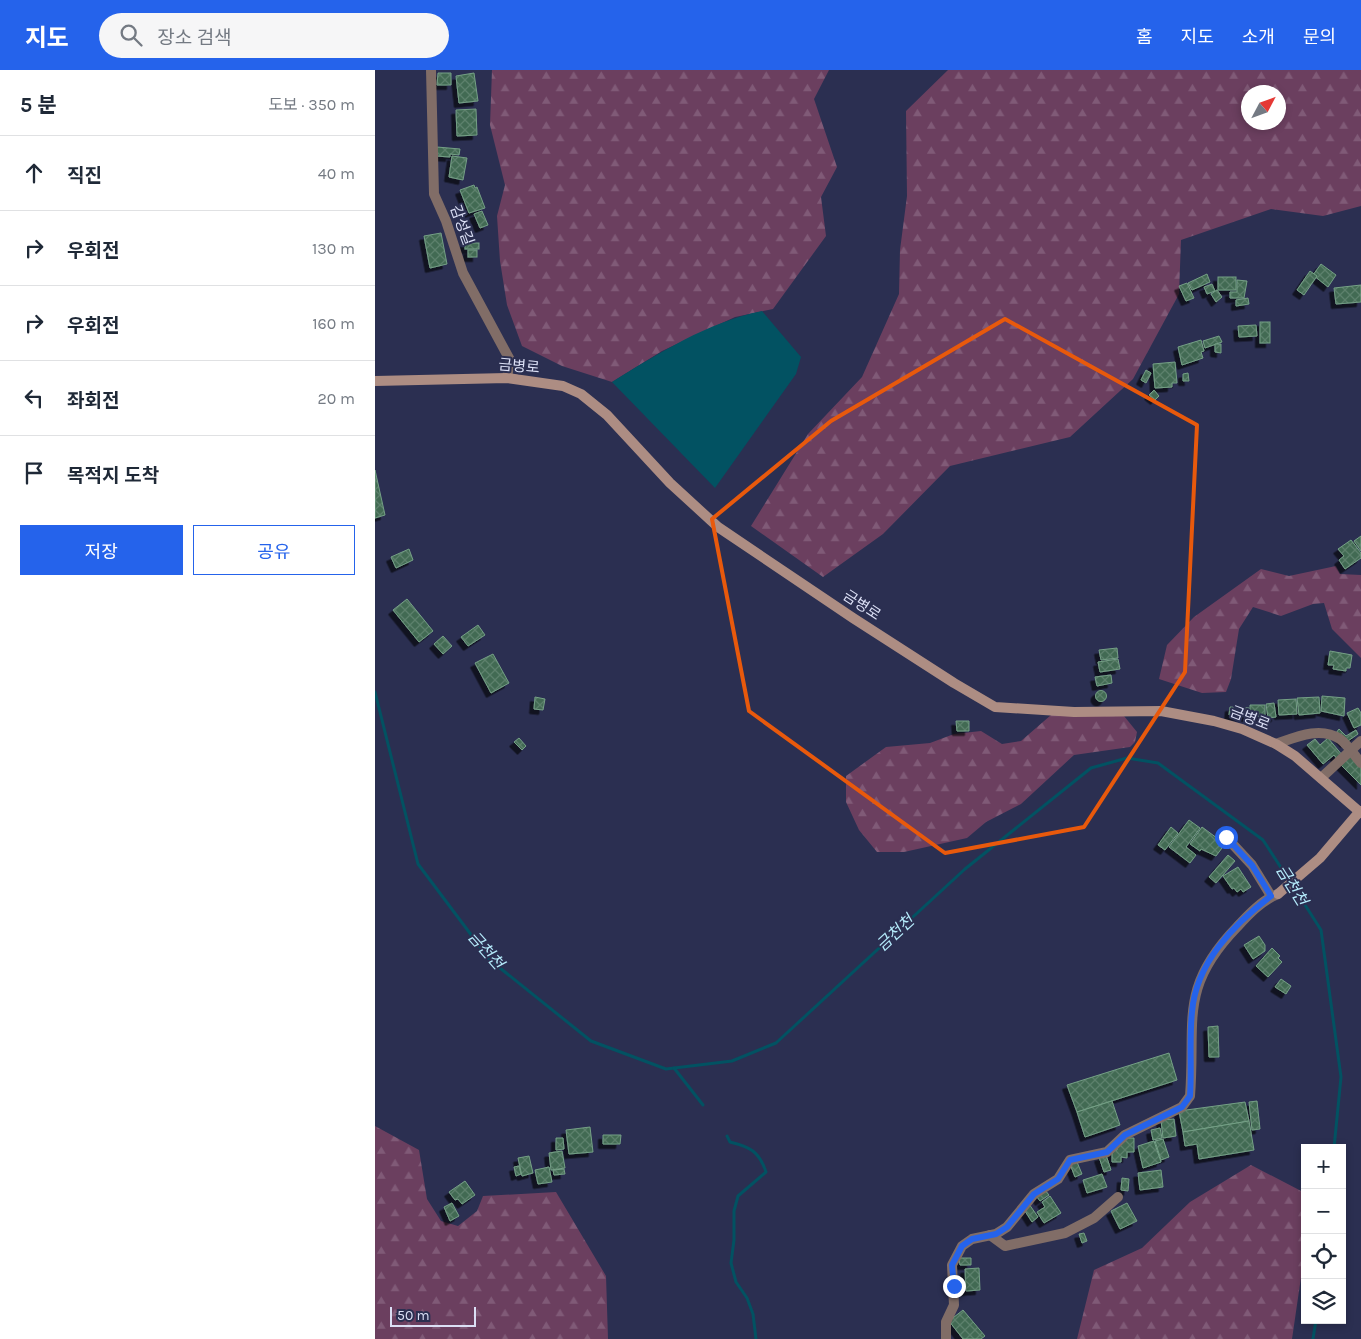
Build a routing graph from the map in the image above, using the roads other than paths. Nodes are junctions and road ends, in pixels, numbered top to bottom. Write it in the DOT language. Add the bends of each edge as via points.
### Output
graph roads {
  1 [pos="431,70"];
  2 [pos="507,378"];
  3 [pos="375,381"];
  4 [pos="1361,741"];
  5 [pos="1276,744"];
  6 [pos="1350,751"];
  7 [pos="1361,763"];
  8 [pos="1321,778"];
  9 [pos="1361,812"];
  10 [pos="1226,837"];
  11 [pos="1274,895"];
  12 [pos="1118,1197"];
  13 [pos="990,1235"];
  14 [pos="946,1339"];
  1 -- 2 [label="street, 감성길" via="434,194 463,273 511,360"];
  2 -- 3 [label="street, 금병로"];
  2 -- 5 [label="street, 금병로" via="563,386 581,394 607,415 670,483 719,527 853,618 995,707 1074,712 1161,711 1223,724"];
  4 -- 6 [label="street"];
  5 -- 6 [label="street" via="1303,734 1327,734 1341,740"];
  5 -- 8 [label="street, 금병로"];
  6 -- 7 [label="street"];
  6 -- 8 [label="street"];
  8 -- 9 [label="street, 금병로"];
  9 -- 11 [label="street" via="1320,858"];
  10 -- 11 [label="street"];
  11 -- 13 [label="street" via="1219,945 1205,968 1196,989 1192,1012 1190,1096 1182,1107 1125,1135 1107,1152 1070,1160 1058,1179 1034,1194 1007,1227"];
  12 -- 13 [label="street" via="1094,1218 1065,1233 1005,1246"];
  13 -- 14 [label="street" via="972,1239 962,1246 952,1265 954,1304 946,1322"];
}
